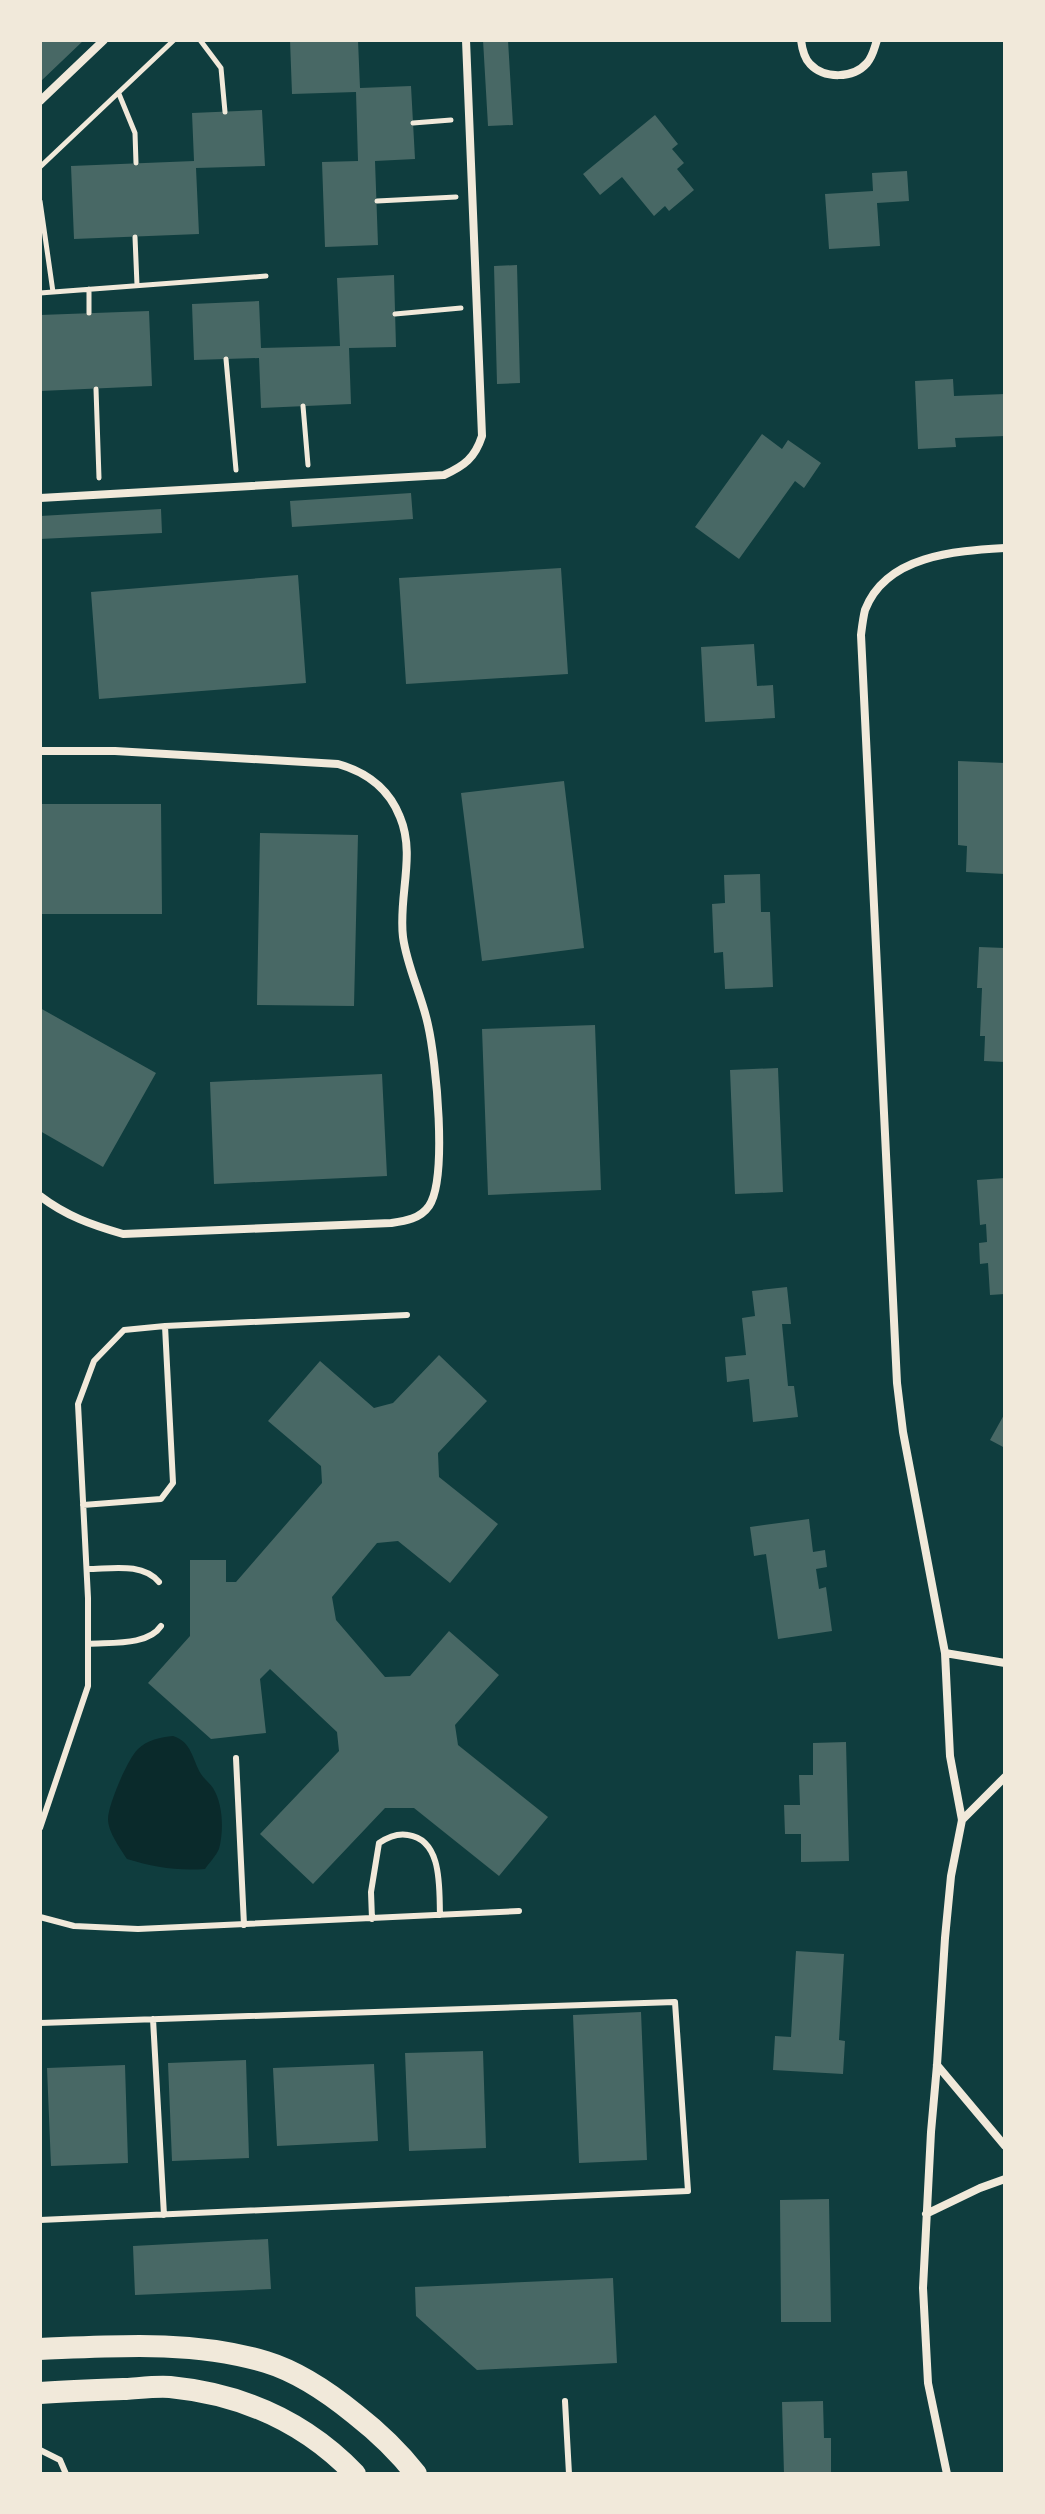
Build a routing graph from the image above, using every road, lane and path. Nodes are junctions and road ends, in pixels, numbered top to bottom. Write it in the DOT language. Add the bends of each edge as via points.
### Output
graph roads {
  1 [pos="104,40"];
  2 [pos="174,40"];
  3 [pos="200,40"];
  4 [pos="466,40"];
  5 [pos="801,40"];
  6 [pos="877,40"];
  7 [pos="119,94"];
  8 [pos="40,101"];
  9 [pos="452,107"];
  10 [pos="225,112"];
  11 [pos="413,123"];
  12 [pos="136,163"];
  13 [pos="40,167"];
  14 [pos="455,182"];
  15 [pos="40,201"];
  16 [pos="377,201"];
  17 [pos="135,237"];
  18 [pos="44,238"];
  19 [pos="266,276"];
  20 [pos="137,285"];
  21 [pos="89,289"];
  22 [pos="53,292"];
  23 [pos="40,293"];
  24 [pos="89,313"];
  25 [pos="395,314"];
  26 [pos="461,323"];
  27 [pos="226,359"];
  28 [pos="96,389"];
  29 [pos="303,406"];
  30 [pos="294,468"];
  31 [pos="251,470"];
  32 [pos="221,471"];
  33 [pos="236,471"];
  34 [pos="114,477"];
  35 [pos="99,478"];
  36 [pos="84,479"];
  37 [pos="40,498"];
  38 [pos="1005,548"];
  39 [pos="40,751"];
  40 [pos="40,1196"];
  41 [pos="407,1315"];
  42 [pos="165,1326"];
  43 [pos="83,1505"];
  44 [pos="87,1569"];
  45 [pos="159,1582"];
  46 [pos="161,1626"];
  47 [pos="88,1644"];
  48 [pos="945,1653"];
  49 [pos="1005,1663"];
  50 [pos="236,1758"];
  51 [pos="1005,1777"];
  52 [pos="962,1820"];
  53 [pos="40,1828"];
  54 [pos="519,1911"];
  55 [pos="440,1915"];
  56 [pos="40,1917"];
  57 [pos="372,1919"];
  58 [pos="244,1925"];
  59 [pos="153,2019"];
  60 [pos="40,2023"];
  61 [pos="937,2065"];
  62 [pos="1005,2146"];
  63 [pos="1005,2179"];
  64 [pos="926,2214"];
  65 [pos="164,2215"];
  66 [pos="40,2220"];
  67 [pos="40,2349"];
  68 [pos="40,2393"];
  69 [pos="565,2401"];
  70 [pos="40,2450"];
  71 [pos="66,2474"];
  72 [pos="355,2474"];
  73 [pos="416,2474"];
  74 [pos="569,2474"];
  75 [pos="947,2474"];
  1 -- 8 [label="street"];
  2 -- 7 [label="path"];
  3 -- 10 [label="path" via="221,68"];
  4 -- 37 [label="street" via="482,436 476,454 444,475"];
  5 -- 6 [label="street" via="809,63 825,74 841,75 860,70"];
  7 -- 12 [label="path" via="135,133"];
  7 -- 13 [label="path"];
  9 -- 11 [label="path" via="452,120"];
  14 -- 16 [label="path" via="456,197"];
  15 -- 18 [label="path"];
  17 -- 20 [label="path"];
  18 -- 22 [label="path"];
  19 -- 20 [label="path"];
  20 -- 21 [label="path"];
  21 -- 22 [label="path"];
  21 -- 24 [label="path"];
  22 -- 23 [label="path"];
  25 -- 26 [label="path" via="461,308"];
  27 -- 33 [label="path"];
  28 -- 35 [label="path"];
  29 -- 30 [label="path" via="309,467"];
  31 -- 33 [label="path"];
  32 -- 33 [label="path"];
  34 -- 35 [label="path"];
  35 -- 36 [label="path"];
  38 -- 48 [label="street" via="929,557 904,567 878,588 865,611 861,635 897,1383"];
  39 -- 40 [label="street" via="338,764 355,769 386,792 406,840 401,923 432,1045 439,1170 427,1209 411,1220 391,1223 123,1234 82,1222"];
  41 -- 42 [label="lane"];
  42 -- 43 [label="lane" via="124,1330 94,1361 78,1404"];
  42 -- 43 [label="lane" via="173,1483 161,1499"];
  43 -- 44 [label="lane"];
  44 -- 45 [label="lane" via="139,1569"];
  44 -- 47 [label="lane"];
  46 -- 47 [label="lane" via="145,1639"];
  47 -- 53 [label="lane" via="88,1686"];
  48 -- 49 [label="street"];
  48 -- 52 [label="street" via="950,1756"];
  50 -- 58 [label="lane"];
  51 -- 52 [label="street"];
  52 -- 61 [label="street" via="951,1876"];
  54 -- 55 [label="lane"];
  55 -- 57 [label="lane"];
  55 -- 57 [label="lane" via="430,1848 421,1838 406,1834 379,1843"];
  56 -- 58 [label="lane" via="113,1928"];
  57 -- 58 [label="lane"];
  59 -- 60 [label="lane"];
  59 -- 65 [label="lane"];
  59 -- 65 [label="lane" via="675,2002 688,2191"];
  61 -- 62 [label="street"];
  61 -- 64 [label="street"];
  63 -- 64 [label="street"];
  64 -- 75 [label="street" via="924,2343"];
  65 -- 66 [label="lane"];
  67 -- 73 [label="highway" via="144,2345 219,2351 267,2362 331,2395 399,2452"];
  68 -- 72 [label="highway" via="167,2387 208,2393 253,2405 296,2425"];
  69 -- 74 [label="lane"];
  70 -- 71 [label="lane" via="60,2460"];
}
